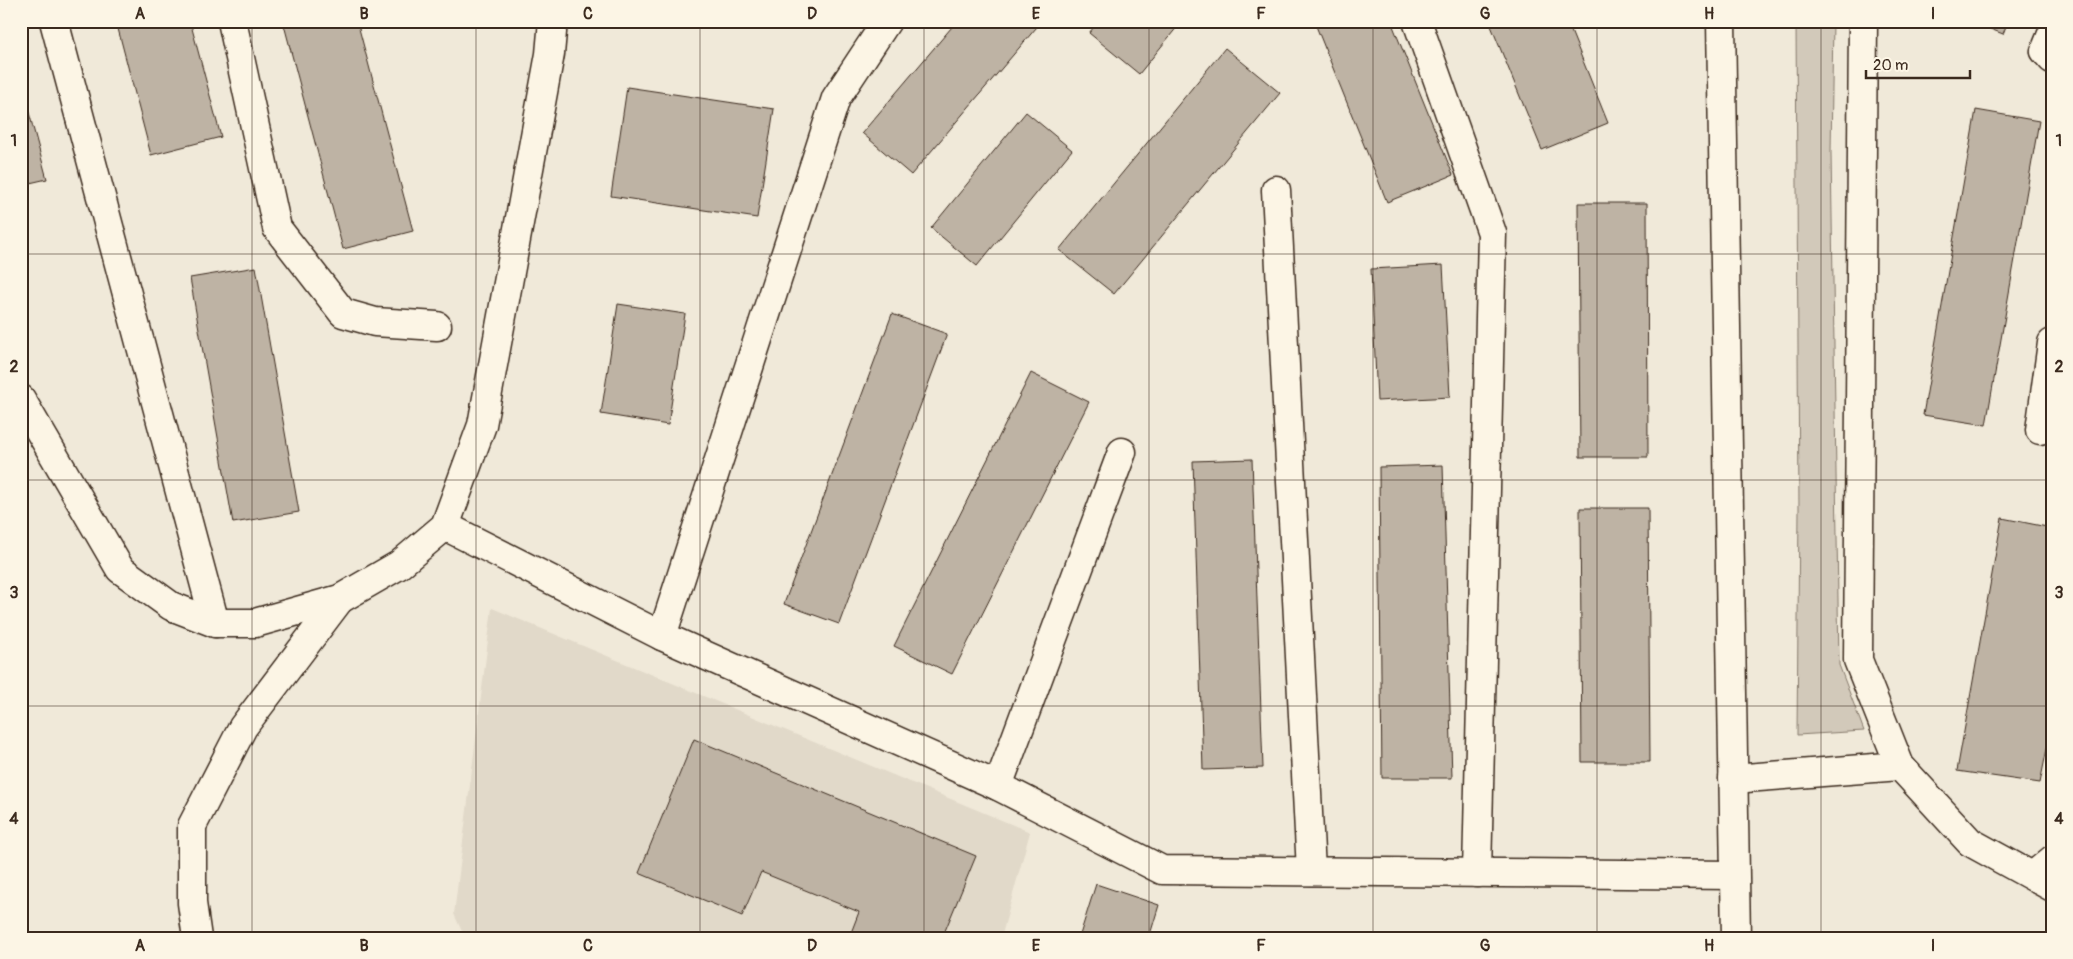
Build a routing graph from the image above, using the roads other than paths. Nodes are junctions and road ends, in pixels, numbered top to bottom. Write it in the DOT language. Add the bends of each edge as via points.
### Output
graph roads {
  1 [pos="54,21"];
  2 [pos="232,21"];
  3 [pos="553,21"];
  4 [pos="887,21"];
  5 [pos="1418,21"];
  6 [pos="1720,21"];
  7 [pos="1863,21"];
  8 [pos="2052,34"];
  9 [pos="2052,59"];
  10 [pos="1276,190"];
  11 [pos="437,326"];
  12 [pos="2052,343"];
  13 [pos="21,399"];
  14 [pos="2040,430"];
  15 [pos="1122,452"];
  16 [pos="445,526"];
  17 [pos="340,599"];
  18 [pos="215,623"];
  19 [pos="662,636"];
  20 [pos="1900,766"];
  21 [pos="1733,779"];
  22 [pos="998,786"];
  23 [pos="1311,871"];
  24 [pos="1477,873"];
  25 [pos="1734,874"];
  26 [pos="2045,874"];
  27 [pos="197,938"];
  28 [pos="1736,938"];
  1 -- 18 [label="street"];
  2 -- 11 [label="street" via="277,228 343,313 375,322"];
  3 -- 16 [label="street" via="550,54 482,425"];
  4 -- 19 [label="street" via="836,98"];
  5 -- 24 [label="street" via="1492,233"];
  6 -- 21 [label="street"];
  7 -- 20 [label="street" via="1858,660"];
  8 -- 9 [label="street" via="2045,51"];
  10 -- 23 [label="street"];
  12 -- 14 [label="street"];
  13 -- 18 [label="street" via="120,569 171,606"];
  15 -- 22 [label="street"];
  16 -- 17 [label="street" via="399,565"];
  16 -- 19 [label="street"];
  17 -- 18 [label="street" via="255,623"];
  17 -- 27 [label="street" via="244,727 192,826 192,902"];
  19 -- 22 [label="street"];
  20 -- 21 [label="street"];
  20 -- 26 [label="street" via="1970,842"];
  21 -- 25 [label="street"];
  22 -- 23 [label="street" via="1162,870"];
  23 -- 24 [label="street"];
  24 -- 25 [label="street"];
  25 -- 28 [label="street"];
}
